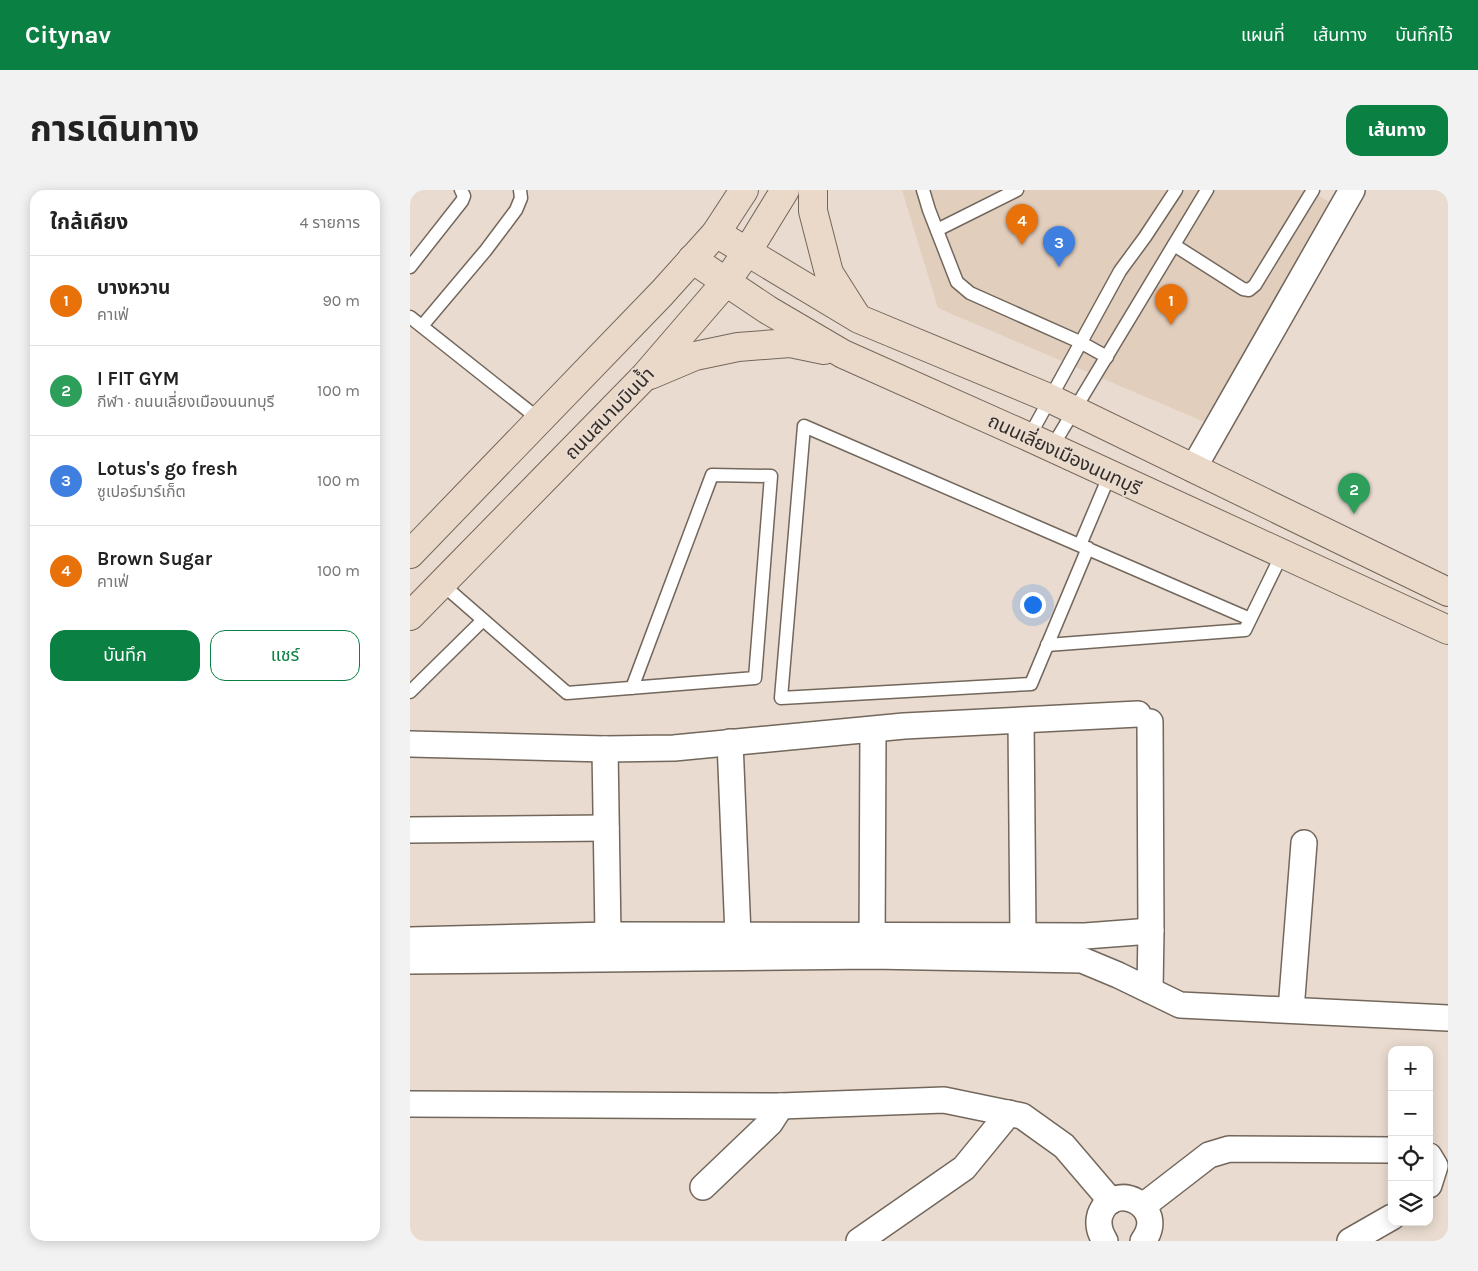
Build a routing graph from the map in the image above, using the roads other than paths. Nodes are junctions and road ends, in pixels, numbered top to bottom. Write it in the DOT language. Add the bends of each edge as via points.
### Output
graph roads {
  1 [pos="461,190"];
  2 [pos="520,190"];
  3 [pos="744,190"];
  4 [pos="785,190"];
  5 [pos="813,190"];
  6 [pos="924,190"];
  7 [pos="1017,190"];
  8 [pos="1176,190"];
  9 [pos="1207,190"];
  10 [pos="1313,190"];
  11 [pos="1352,190"];
  12 [pos="937,230"];
  13 [pos="716,233"];
  14 [pos="1174,245"];
  15 [pos="746,252"];
  16 [pos="692,259"];
  17 [pos="410,267"];
  18 [pos="726,282"];
  19 [pos="410,317"];
  20 [pos="859,319"];
  21 [pos="422,326"];
  22 [pos="1080,342"];
  23 [pos="842,354"];
  24 [pos="1107,357"];
  25 [pos="645,376"];
  26 [pos="1049,398"];
  27 [pos="1074,411"];
  28 [pos="540,420"];
  29 [pos="1040,442"];
  30 [pos="1193,469"];
  31 [pos="1110,474"];
  32 [pos="1084,546"];
  33 [pos="410,554"];
  34 [pos="1282,554"];
  35 [pos="442,584"];
  36 [pos="1448,592"];
  37 [pos="410,616"];
  38 [pos="1250,619"];
  39 [pos="483,620"];
  40 [pos="1448,630"];
  41 [pos="1047,645"];
  42 [pos="632,688"];
  43 [pos="410,692"];
  44 [pos="1021,721"];
  45 [pos="873,730"];
  46 [pos="730,742"];
  47 [pos="410,744"];
  48 [pos="605,749"];
  49 [pos="606,828"];
  50 [pos="410,830"];
  51 [pos="1304,843"];
  52 [pos="1152,931"];
  53 [pos="608,935"];
  54 [pos="738,935"];
  55 [pos="1023,935"];
  56 [pos="1085,936"];
  57 [pos="410,940"];
  58 [pos="873,946"];
  59 [pos="546,948"];
  60 [pos="1082,960"];
  61 [pos="410,961"];
  62 [pos="1150,990"];
  63 [pos="1448,1007"];
  64 [pos="1291,1010"];
  65 [pos="1448,1018"];
  66 [pos="410,1104"];
  67 [pos="781,1106"];
  68 [pos="1008,1113"];
  69 [pos="1388,1150"];
  70 [pos="703,1187"];
  71 [pos="1111,1201"];
  72 [pos="1143,1206"];
  73 [pos="1388,1219"];
  74 [pos="1097,1238"];
  75 [pos="859,1241"];
  76 [pos="1143,1241"];
  77 [pos="1350,1241"];
  1 -- 17 [label="lane" via="462,201"];
  2 -- 21 [label="lane" via="521,198 516,210"];
  3 -- 13 [label="main road"];
  4 -- 15 [label="main road, ถนนสนามบินน้ำ"];
  5 -- 20 [label="main road" via="814,211 829,273"];
  6 -- 12 [label="lane"];
  7 -- 12 [label="lane"];
  8 -- 22 [label="lane" via="1120,271"];
  9 -- 14 [label="lane"];
  10 -- 14 [label="lane" via="1250,290 1243,289"];
  11 -- 30 [label="street"];
  12 -- 22 [label="lane" via="957,282 970,293"];
  13 -- 15 [label="main road"];
  13 -- 16 [label="main road"];
  14 -- 24 [label="lane"];
  15 -- 18 [label="main road, ถนนสนามบินน้ำ"];
  15 -- 20 [label="main road"];
  16 -- 18 [label="main road, ถนนเลี่ยงเมืองนนทบุรี"];
  16 -- 28 [label="main road"];
  18 -- 23 [label="main road, ถนนเลี่ยงเมืองนนทบุรี"];
  18 -- 25 [label="main road, ถนนสนามบินน้ำ"];
  19 -- 21 [label="lane"];
  20 -- 26 [label="main road"];
  21 -- 28 [label="lane"];
  22 -- 24 [label="lane"];
  22 -- 26 [label="lane"];
  23 -- 25 [label="main road" via="790,343 738,347 695,356"];
  23 -- 29 [label="main road, ถนนเลี่ยงเมืองนนทบุรี"];
  24 -- 27 [label="lane"];
  25 -- 35 [label="main road, ถนนสนามบินน้ำ"];
  26 -- 27 [label="main road"];
  26 -- 29 [label="lane"];
  27 -- 29 [label="lane"];
  27 -- 30 [label="main road"];
  28 -- 33 [label="main road"];
  29 -- 31 [label="main road, ถนนเลี่ยงเมืองนนทบุรี"];
  30 -- 36 [label="main road"];
  31 -- 32 [label="lane"];
  31 -- 34 [label="main road, ถนนเลี่ยงเมืองนนทบุรี"];
  32 -- 38 [label="lane"];
  32 -- 41 [label="lane"];
  32 -- 41 [label="lane" via="804,426 780,698 1031,684"];
  34 -- 38 [label="lane"];
  34 -- 40 [label="main road, ถนนเลี่ยงเมืองนนทบุรี"];
  35 -- 37 [label="main road, ถนนสนามบินน้ำ"];
  35 -- 39 [label="lane"];
  38 -- 41 [label="lane" via="1245,630"];
  39 -- 42 [label="lane" via="567,693"];
  39 -- 43 [label="lane"];
  42 -- 42 [label="lane" via="755,678 771,476 712,475"];
  44 -- 45 [label="street"];
  44 -- 52 [label="street" via="1144,718"];
  44 -- 55 [label="street"];
  45 -- 46 [label="street"];
  45 -- 58 [label="street"];
  46 -- 48 [label="street" via="674,748"];
  46 -- 54 [label="street"];
  47 -- 48 [label="street"];
  48 -- 49 [label="street"];
  49 -- 50 [label="street"];
  49 -- 53 [label="street"];
  51 -- 64 [label="street"];
  52 -- 56 [label="street"];
  52 -- 62 [label="street"];
  53 -- 54 [label="street"];
  53 -- 59 [label="street"];
  54 -- 58 [label="street"];
  55 -- 56 [label="street"];
  55 -- 58 [label="street"];
  56 -- 60 [label="street"];
  57 -- 59 [label="street"];
  58 -- 59 [label="street"];
  58 -- 60 [label="street"];
  59 -- 61 [label="street"];
  60 -- 62 [label="street"];
  62 -- 64 [label="street" via="1180,1005"];
  63 -- 65 [label="street"];
  64 -- 65 [label="street"];
  66 -- 67 [label="street"];
  67 -- 68 [label="street" via="944,1100"];
  67 -- 70 [label="street" via="770,1123"];
  68 -- 71 [label="street" via="1022,1116 1064,1146"];
  68 -- 75 [label="street" via="964,1168"];
  69 -- 72 [label="street" via="1229,1149 1209,1155"];
  71 -- 72 [label="street" via="1128,1198"];
  71 -- 74 [label="street" via="1100,1214"];
  72 -- 76 [label="street" via="1150,1221"];
  73 -- 77 [label="street"];
}
